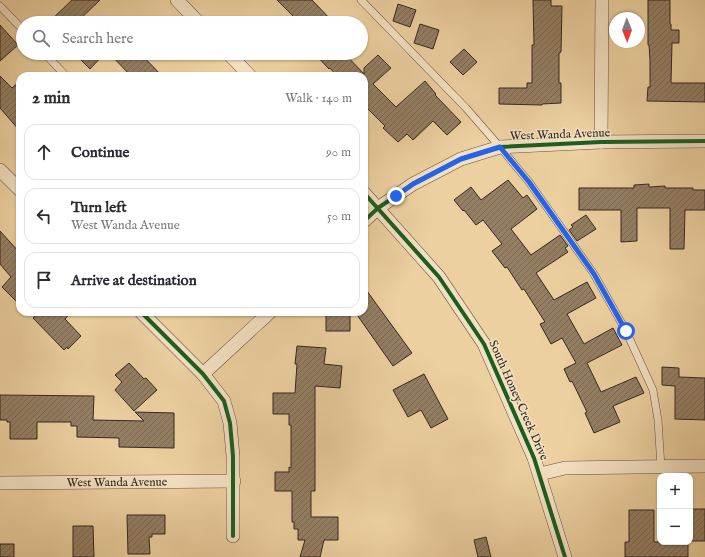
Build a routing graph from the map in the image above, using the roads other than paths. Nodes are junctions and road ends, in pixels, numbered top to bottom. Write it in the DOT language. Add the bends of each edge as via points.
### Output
graph roads {
  1 [pos="176,0"];
  2 [pos="361,0"];
  3 [pos="602,0"];
  4 [pos="0,6"];
  5 [pos="192,16"];
  6 [pos="16,23"];
  7 [pos="51,60"];
  8 [pos="235,60"];
  9 [pos="62,72"];
  10 [pos="246,72"];
  11 [pos="705,141"];
  12 [pos="601,142"];
  13 [pos="500,147"];
  14 [pos="0,170"];
  15 [pos="16,186"];
  16 [pos="368,197"];
  17 [pos="378,208"];
  18 [pos="368,217"];
  19 [pos="145,316"];
  20 [pos="266,316"];
  21 [pos="203,374"];
  22 [pos="705,466"];
  23 [pos="661,467"];
  24 [pos="540,474"];
  25 [pos="234,481"];
  26 [pos="0,483"];
  27 [pos="233,536"];
  28 [pos="565,557"];
  1 -- 5 [label="street"];
  2 -- 13 [label="lane" via="466,108"];
  3 -- 12 [label="street"];
  4 -- 6 [label="lane"];
  7 -- 9 [label="lane"];
  8 -- 10 [label="street"];
  11 -- 12 [label="street, West Wanda Avenue"];
  12 -- 13 [label="street, West Wanda Avenue"];
  13 -- 17 [label="street, West Wanda Avenue" via="461,159 413,184"];
  13 -- 23 [label="lane" via="529,182 594,274 626,331 653,390"];
  14 -- 15 [label="street"];
  16 -- 17 [label="street, South Honey Creek Drive"];
  17 -- 18 [label="street, West Wanda Avenue"];
  17 -- 24 [label="street, South Honey Creek Drive" via="439,277 484,344"];
  19 -- 21 [label="street"];
  20 -- 21 [label="street"];
  21 -- 25 [label="street" via="224,401 230,423"];
  22 -- 23 [label="street"];
  23 -- 24 [label="street" via="565,468"];
  24 -- 28 [label="street, South Honey Creek Drive"];
  25 -- 26 [label="street, West Wanda Avenue"];
  25 -- 27 [label="street"];
}
